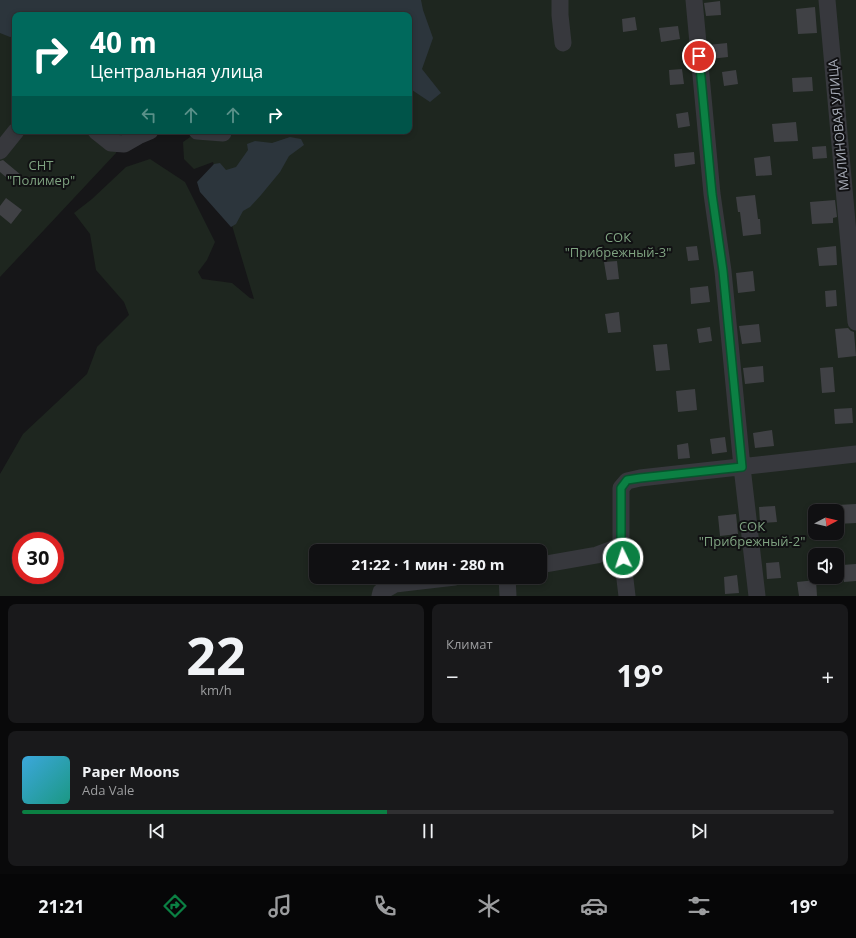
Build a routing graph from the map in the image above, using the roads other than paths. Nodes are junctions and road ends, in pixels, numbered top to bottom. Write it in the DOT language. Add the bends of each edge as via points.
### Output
graph roads {
  1 [pos="560,0"];
  2 [pos="694,0"];
  3 [pos="827,0"];
  4 [pos="563,43"];
  5 [pos="14,134"];
  6 [pos="100,134"];
  7 [pos="143,134"];
  8 [pos="0,151"];
  9 [pos="856,322"];
  10 [pos="856,454"];
  11 [pos="742,467"];
  12 [pos="621,546"];
  13 [pos="547,564"];
  14 [pos="395,584"];
  15 [pos="507,584"];
  16 [pos="380,594"];
  17 [pos="508,596"];
  18 [pos="627,596"];
  19 [pos="757,596"];
  1 -- 4 [label="street"];
  2 -- 11 [label="street"];
  3 -- 9 [label="street, МАЛИНОВАЯ УЛИЦА"];
  5 -- 8 [label="street"];
  6 -- 7 [label="street" via="111,142 124,144"];
  10 -- 11 [label="street"];
  11 -- 12 [label="street" via="627,480 621,488"];
  11 -- 19 [label="street"];
  12 -- 13 [label="street" via="597,555"];
  12 -- 18 [label="street"];
  14 -- 16 [label="street"];
  15 -- 17 [label="street"];
}
